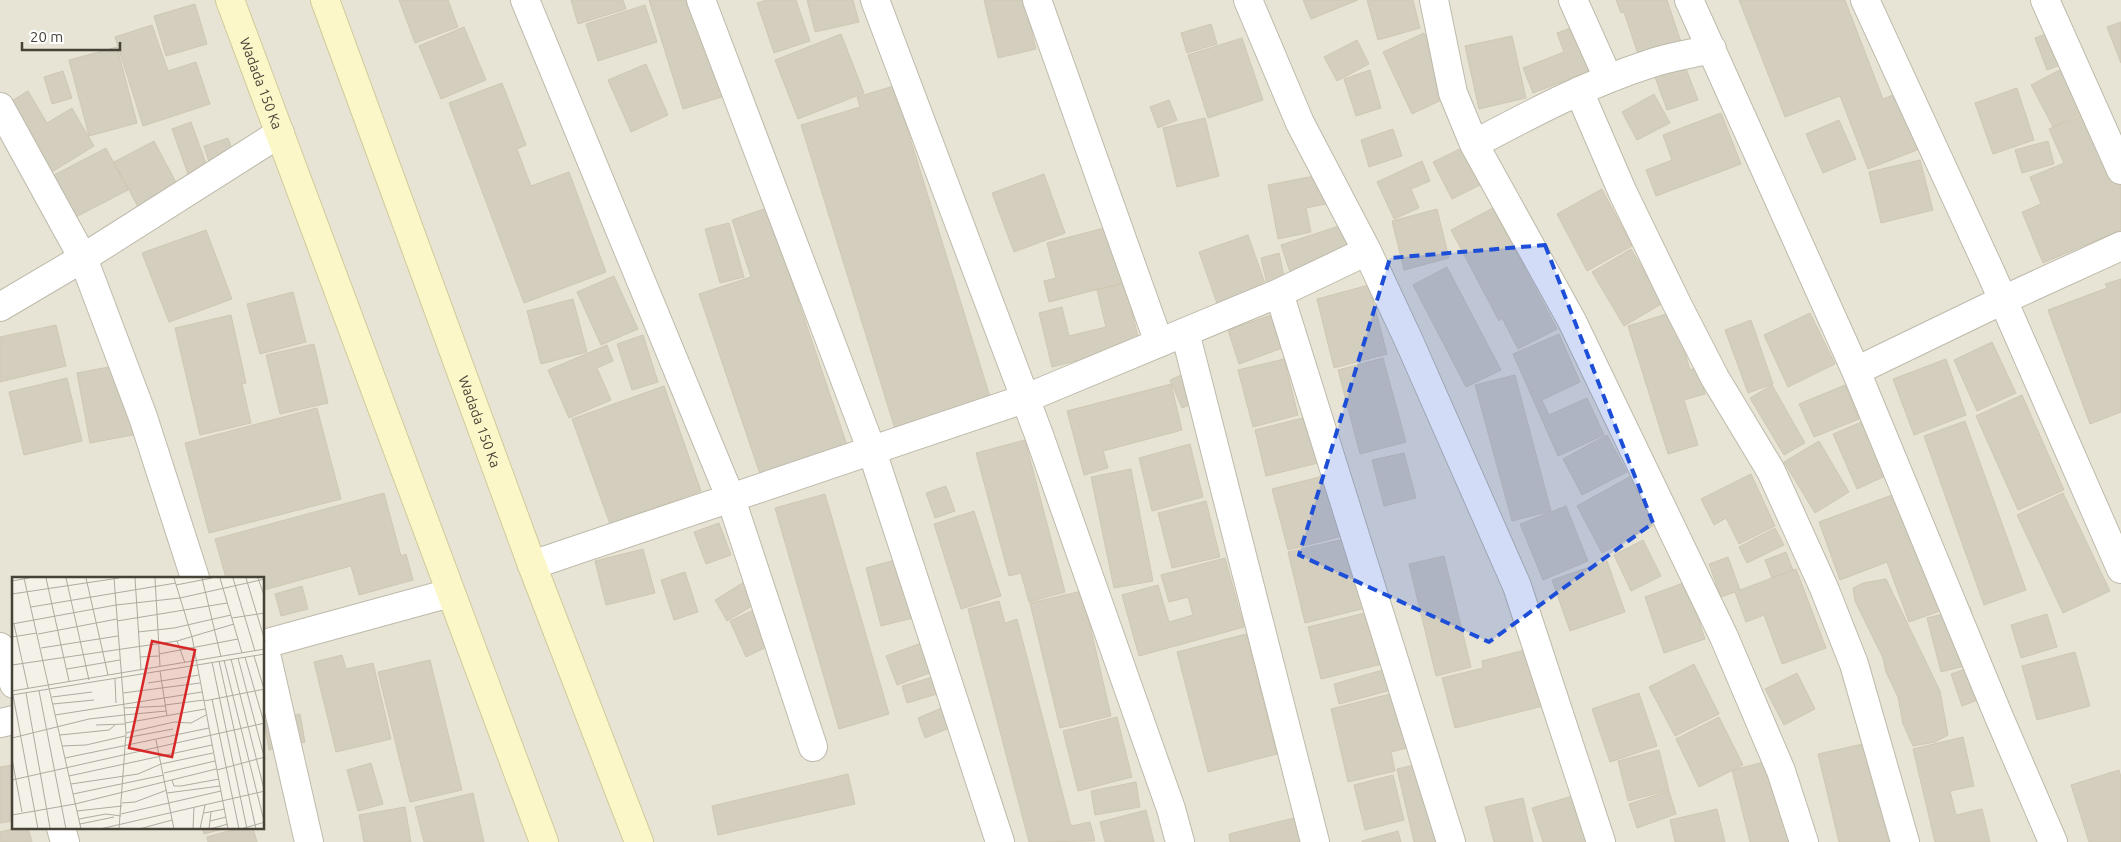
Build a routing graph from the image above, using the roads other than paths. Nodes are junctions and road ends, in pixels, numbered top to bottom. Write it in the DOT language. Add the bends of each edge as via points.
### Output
graph roads {
  1 [pos="230,0"];
  2 [pos="325,0"];
  3 [pos="525,0"];
  4 [pos="701,0"];
  5 [pos="874,0"];
  6 [pos="1037,0"];
  7 [pos="1248,0"];
  8 [pos="1573,0"];
  9 [pos="1689,0"];
  10 [pos="1865,0"];
  11 [pos="2045,0"];
  12 [pos="1436,1"];
  13 [pos="1712,49"];
  14 [pos="1608,78"];
  15 [pos="1579,91"];
  16 [pos="0,107"];
  17 [pos="280,133"];
  18 [pos="1474,144"];
  19 [pos="2121,170"];
  20 [pos="2121,246"];
  21 [pos="1367,251"];
  22 [pos="83,258"];
  23 [pos="1279,293"];
  24 [pos="2003,300"];
  25 [pos="0,307"];
  26 [pos="1185,332"];
  27 [pos="1159,344"];
  28 [pos="1856,371"];
  29 [pos="1024,399"];
  30 [pos="872,451"];
  31 [pos="731,499"];
  32 [pos="532,564"];
  33 [pos="2121,570"];
  34 [pos="195,577"];
  35 [pos="450,593"];
  36 [pos="265,644"];
  37 [pos="0,647"];
  38 [pos="265,648"];
  39 [pos="12,679"];
  40 [pos="813,747"];
  41 [pos="309,842"];
  42 [pos="544,842"];
  43 [pos="639,842"];
  44 [pos="1000,842"];
  45 [pos="1180,842"];
  46 [pos="1315,842"];
  47 [pos="1451,842"];
  48 [pos="1601,842"];
  49 [pos="1804,842"];
  50 [pos="1905,842"];
  51 [pos="2053,842"];
  1 -- 17 [label="street, Wadada 150 Ka"];
  2 -- 32 [label="street, Wadada 150 Ka"];
  3 -- 31 [label="street"];
  4 -- 30 [label="street"];
  5 -- 29 [label="street"];
  6 -- 27 [label="street"];
  7 -- 21 [label="street" via="1300,123"];
  8 -- 14 [label="street"];
  9 -- 13 [label="street"];
  10 -- 24 [label="street"];
  11 -- 19 [label="street"];
  12 -- 18 [label="street" via="1452,94"];
  13 -- 14 [label="street"];
  13 -- 28 [label="street"];
  14 -- 15 [label="street"];
  15 -- 18 [label="street"];
  15 -- 50 [label="street" via="1623,193 1678,306 1715,378 1771,471 1824,588 1854,664"];
  16 -- 22 [label="street"];
  17 -- 22 [label="street"];
  17 -- 35 [label="street, Wadada 150 Ka"];
  18 -- 49 [label="street" via="1572,322 1720,628 1781,771"];
  20 -- 24 [label="street"];
  21 -- 23 [label="street"];
  21 -- 48 [label="street" via="1517,586"];
  22 -- 25 [label="street"];
  22 -- 34 [label="street" via="144,417"];
  23 -- 26 [label="street"];
  23 -- 47 [label="street"];
  24 -- 28 [label="street"];
  24 -- 33 [label="street"];
  26 -- 27 [label="street"];
  26 -- 46 [label="street"];
  27 -- 29 [label="street"];
  28 -- 51 [label="street"];
  29 -- 30 [label="street"];
  29 -- 45 [label="street"];
  30 -- 31 [label="street"];
  30 -- 44 [label="street"];
  31 -- 32 [label="street"];
  31 -- 40 [label="street"];
  32 -- 43 [label="street, Wadada 150 Ka"];
  35 -- 36 [label="street"];
  35 -- 42 [label="street, Wadada 150 Ka"];
  37 -- 39 [label="street"];
  38 -- 41 [label="street"];
}
